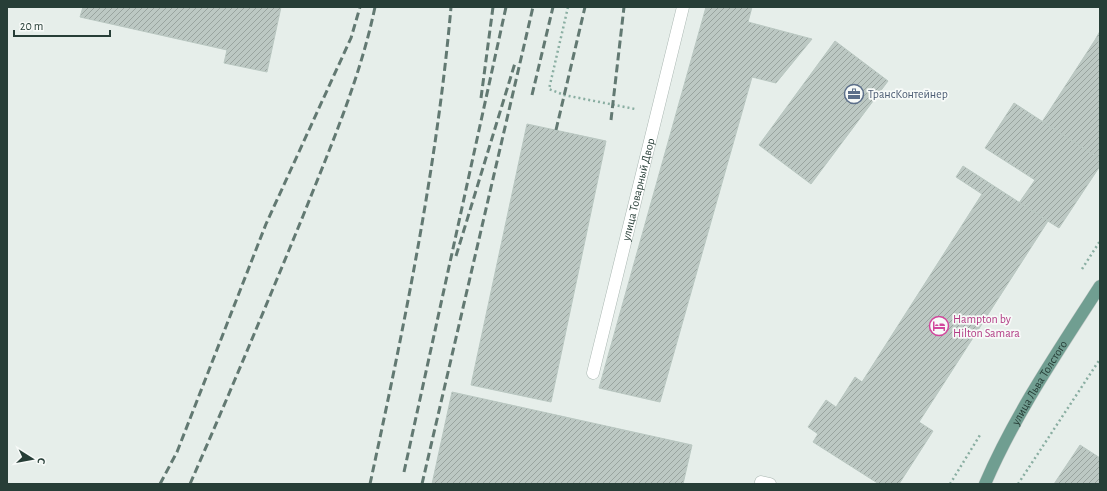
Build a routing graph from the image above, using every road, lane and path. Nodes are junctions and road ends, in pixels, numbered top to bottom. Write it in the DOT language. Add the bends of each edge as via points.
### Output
graph roads {
  1 [pos="568,7"];
  2 [pos="683,7"];
  3 [pos="657,113"];
  4 [pos="1100,286"];
  5 [pos="1100,359"];
  6 [pos="593,373"];
  7 [pos="985,484"];
  8 [pos="1018,484"];
  1 -- 3 [label="path" via="549,90"];
  2 -- 3 [label="street, улица Товарный Двор"];
  3 -- 6 [label="street, улица Товарный Двор"];
  4 -- 7 [label="main road, улица Льва Толстого" via="1046,370 995,461"];
  5 -- 8 [label="path"];
}
